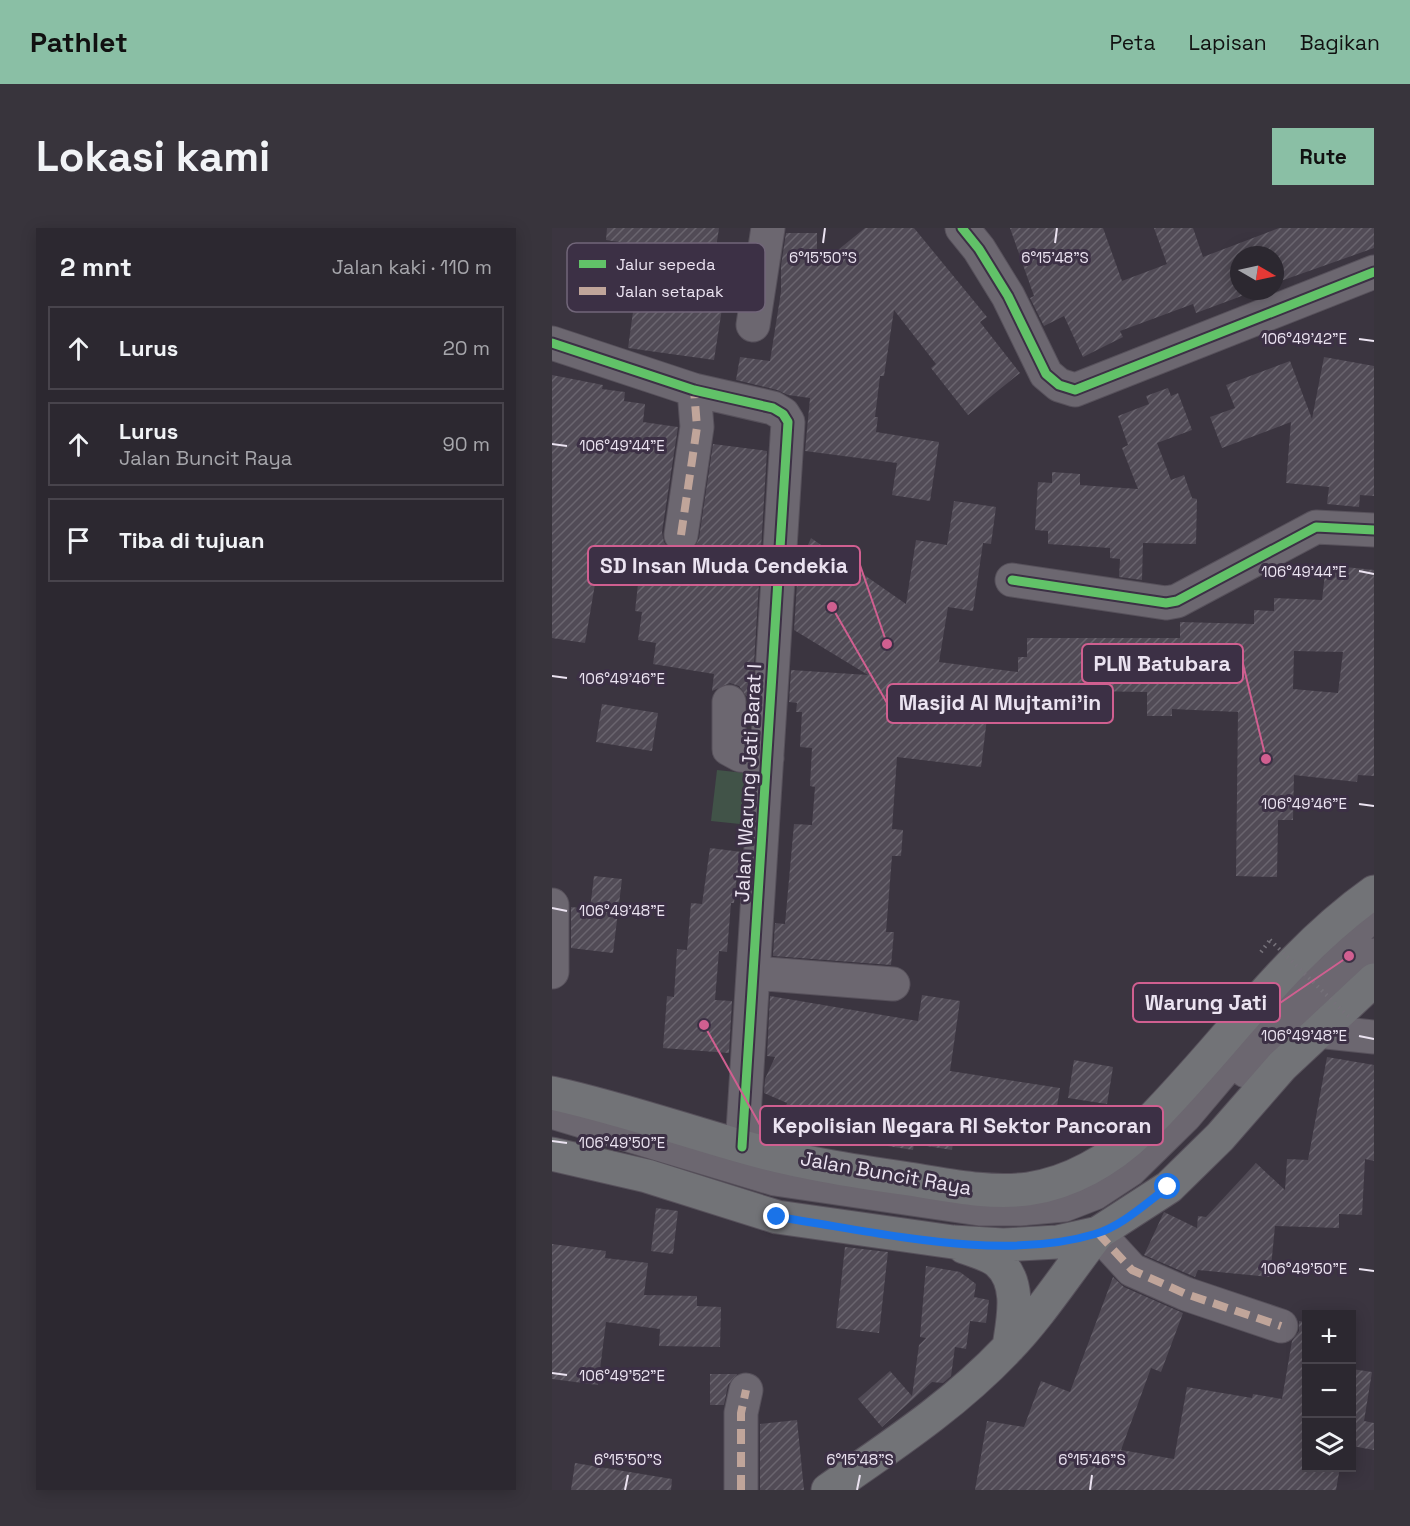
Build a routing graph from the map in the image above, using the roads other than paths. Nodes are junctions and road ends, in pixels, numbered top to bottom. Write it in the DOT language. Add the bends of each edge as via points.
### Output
graph roads {
  1 [pos="768,228"];
  2 [pos="962,228"];
  3 [pos="765,247"];
  4 [pos="1374,272"];
  5 [pos="755,312"];
  6 [pos="753,325"];
  7 [pos="552,343"];
  8 [pos="694,390"];
  9 [pos="1374,530"];
  10 [pos="681,535"];
  11 [pos="1012,580"];
  12 [pos="729,702"];
  13 [pos="767,758"];
  14 [pos="1374,892"];
  15 [pos="552,905"];
  16 [pos="1374,914"];
  17 [pos="1374,955"];
  18 [pos="552,972"];
  19 [pos="754,973"];
  20 [pos="1374,980"];
  21 [pos="892,984"];
  22 [pos="1362,1028"];
  23 [pos="1317,1031"];
  24 [pos="552,1093"];
  25 [pos="552,1112"];
  26 [pos="552,1128"];
  27 [pos="742,1147"];
  28 [pos="552,1154"];
  29 [pos="1098,1233"];
  30 [pos="953,1242"];
  31 [pos="1281,1326"];
  32 [pos="1009,1347"];
  33 [pos="746,1390"];
  34 [pos="741,1490"];
  35 [pos="828,1490"];
  1 -- 3 [label="street"];
  2 -- 4 [label="street" via="1008,296 1046,374 1059,385 1075,390"];
  5 -- 6 [label="street"];
  7 -- 8 [label="street"];
  8 -- 10 [label="street" via="697,427"];
  8 -- 13 [label="street, Jalan Warung Jati Barat I" via="773,408 788,422"];
  9 -- 11 [label="street" via="1316,527 1177,601 1166,603"];
  12 -- 13 [label="street" via="729,749 740,755"];
  13 -- 19 [label="street, Jalan Warung Jati Barat I"];
  14 -- 27 [label="main road, Jalan Buncit Raya" via="1311,945 1140,1131 1106,1159 1080,1173 1037,1187 973,1189 847,1170"];
  15 -- 18 [label="street"];
  16 -- 25 [label="street" via="1294,987 1159,1143 1130,1170 1095,1192 1064,1205 980,1209 775,1179"];
  17 -- 26 [label="street" via="1251,1065 1124,1197 1050,1225 1004,1228 957,1223 755,1190"];
  19 -- 21 [label="street"];
  19 -- 27 [label="street, Jalan Warung Jati Barat I"];
  20 -- 23 [label="main road"];
  22 -- 23 [label="street"];
  23 -- 29 [label="main road" via="1220,1137 1168,1187"];
  24 -- 27 [label="main road, Jalan Buncit Raya" via="641,1115"];
  28 -- 30 [label="main road" via="647,1176 777,1217"];
  29 -- 30 [label="main road" via="1057,1242"];
  29 -- 31 [label="street" via="1132,1270 1186,1294"];
  29 -- 32 [label="main road"];
  30 -- 32 [label="main road" via="998,1261 1008,1274 1014,1302"];
  32 -- 35 [label="main road" via="920,1426"];
  33 -- 34 [label="street" via="741,1413"];
}
